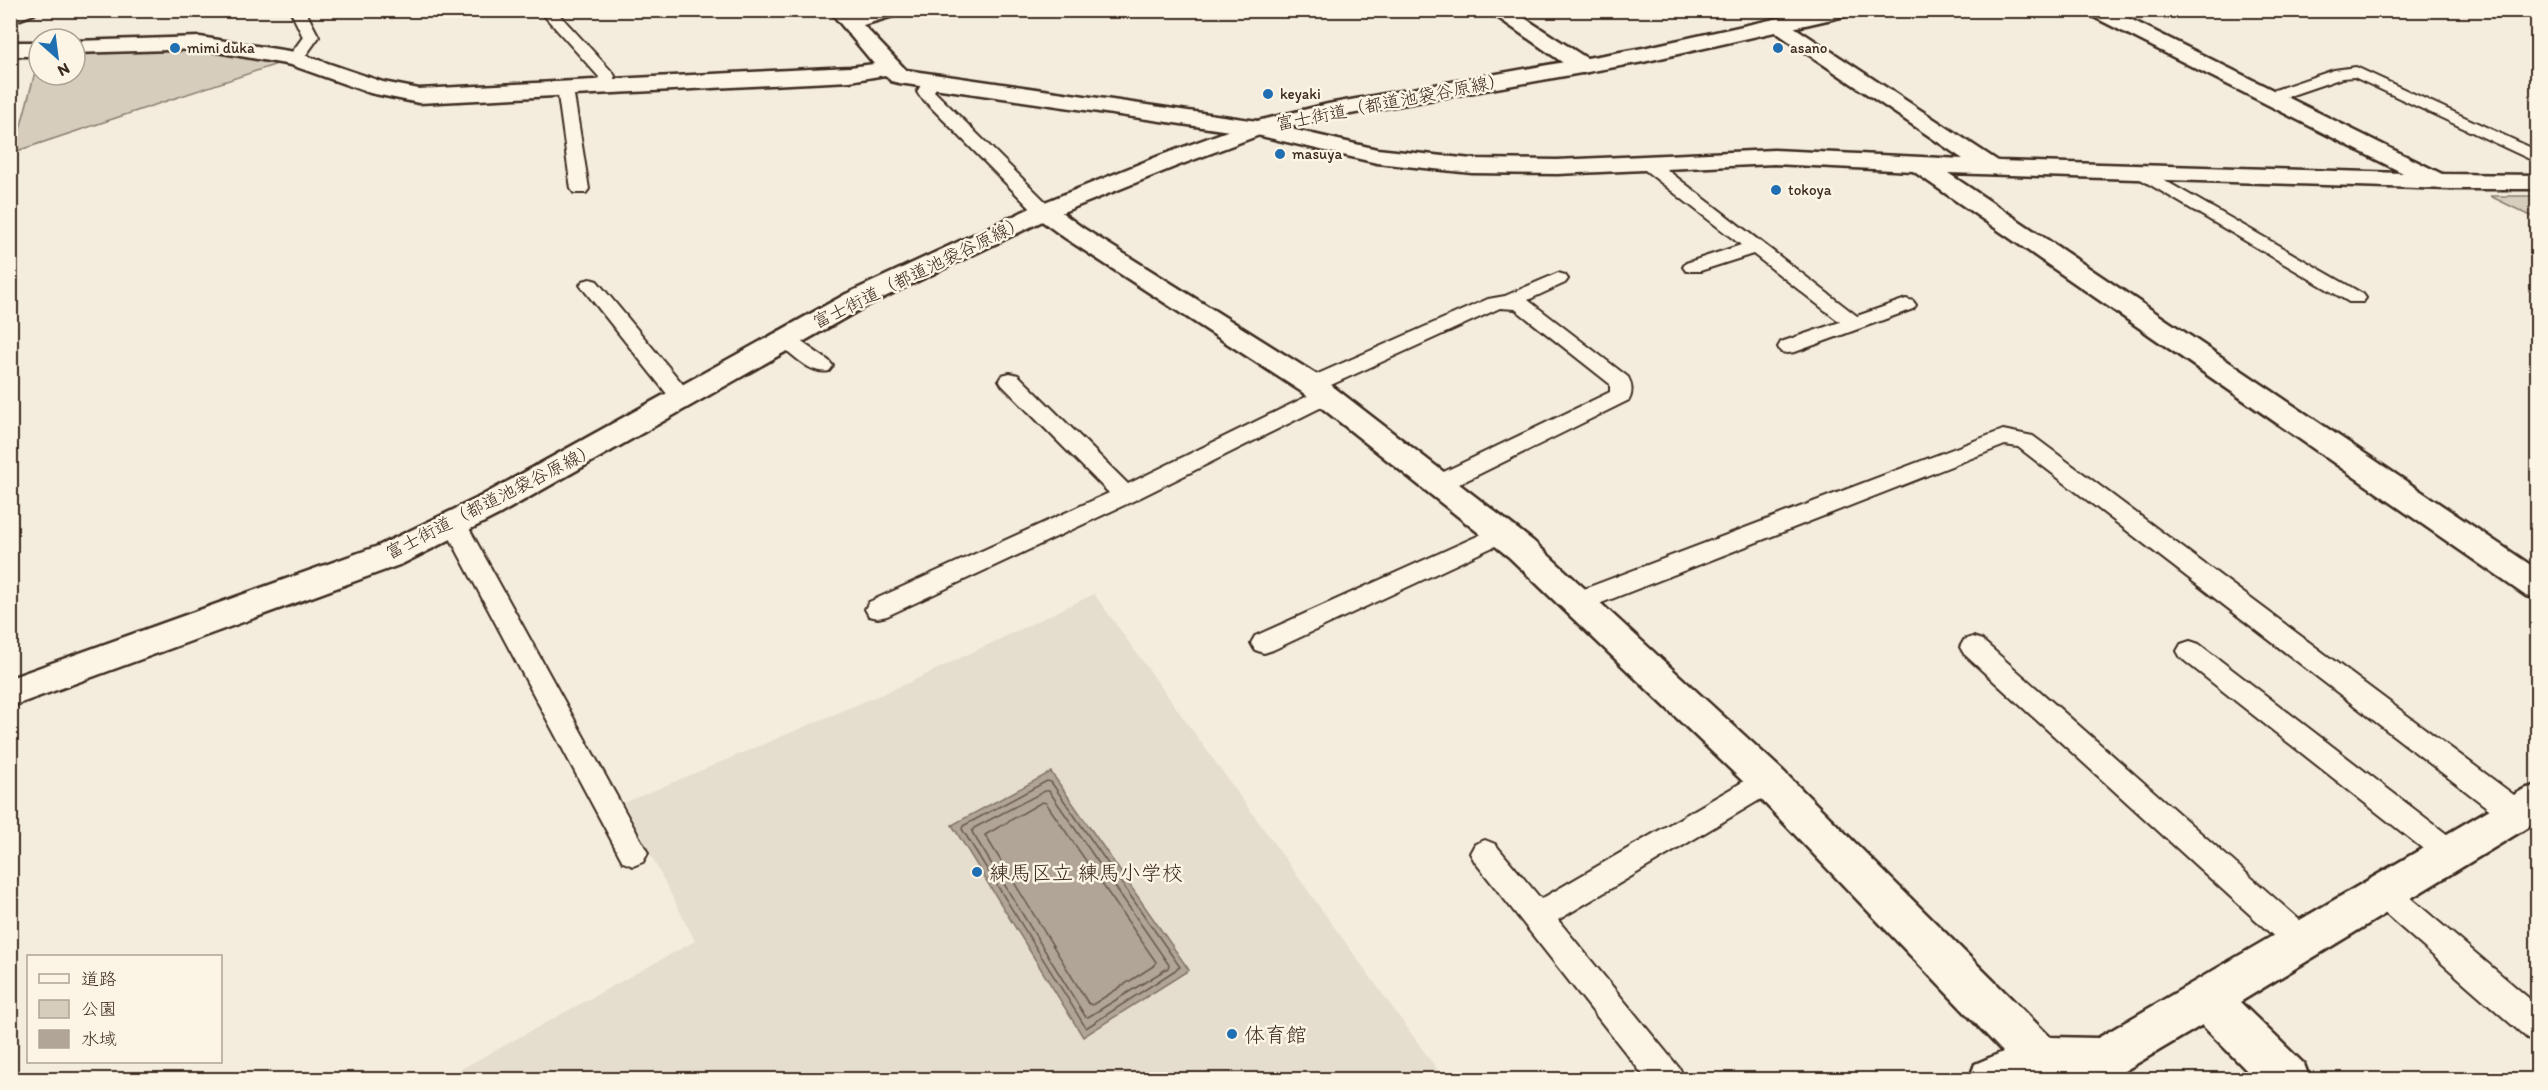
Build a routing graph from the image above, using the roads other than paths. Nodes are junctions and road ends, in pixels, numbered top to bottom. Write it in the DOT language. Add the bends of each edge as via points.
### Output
graph roads {
  1 [pos="27,10"];
  2 [pos="297,10"];
  3 [pos="893,10"];
  4 [pos="1497,10"];
  5 [pos="1845,10"];
  6 [pos="2095,10"];
  7 [pos="546,11"];
  8 [pos="10,16"];
  9 [pos="844,16"];
  10 [pos="1778,25"];
  11 [pos="87,47"];
  12 [pos="10,49"];
  13 [pos="27,49"];
  14 [pos="295,59"];
  15 [pos="1583,66"];
  16 [pos="890,68"];
  17 [pos="933,81"];
  18 [pos="603,86"];
  19 [pos="569,88"];
  20 [pos="2272,97"];
  21 [pos="1257,128"];
  22 [pos="2538,158"];
  23 [pos="1647,163"];
  24 [pos="1920,165"];
  25 [pos="1992,168"];
  26 [pos="2143,172"];
  27 [pos="2440,182"];
  28 [pos="2538,182"];
  29 [pos="580,189"];
  30 [pos="1044,211"];
  31 [pos="1755,247"];
  32 [pos="1693,267"];
  33 [pos="1558,279"];
  34 [pos="590,285"];
  35 [pos="2356,298"];
  36 [pos="1510,301"];
  37 [pos="1906,305"];
  38 [pos="1854,324"];
  39 [pos="786,340"];
  40 [pos="1788,346"];
  41 [pos="822,366"];
  42 [pos="1011,380"];
  43 [pos="1319,390"];
  44 [pos="683,399"];
  45 [pos="1439,484"];
  46 [pos="1125,495"];
  47 [pos="454,523"];
  48 [pos="1502,533"];
  49 [pos="2538,587"];
  50 [pos="1577,602"];
  51 [pos="878,609"];
  52 [pos="1264,643"];
  53 [pos="1973,647"];
  54 [pos="2190,651"];
  55 [pos="10,693"];
  56 [pos="1768,781"];
  57 [pos="2527,807"];
  58 [pos="633,853"];
  59 [pos="1485,853"];
  60 [pos="2451,854"];
  61 [pos="2383,893"];
  62 [pos="1537,917"];
  63 [pos="2302,942"];
  64 [pos="2206,999"];
  65 [pos="2538,1027"];
  66 [pos="2040,1058"];
  67 [pos="1668,1080"];
  68 [pos="1991,1080"];
  69 [pos="2288,1080"];
  1 -- 8 [label="street"];
  2 -- 14 [label="lane" via="311,38"];
  3 -- 9 [label="street"];
  4 -- 15 [label="street"];
  5 -- 10 [label="street, 富士街道（都道池袋谷原線）"];
  6 -- 20 [label="street"];
  7 -- 18 [label="lane" via="607,76"];
  9 -- 16 [label="street"];
  10 -- 15 [label="street, 富士街道（都道池袋谷原線）"];
  10 -- 25 [label="street"];
  11 -- 14 [label="street" via="200,43"];
  12 -- 13 [label="street"];
  14 -- 19 [label="street" via="378,88 419,96"];
  15 -- 21 [label="street, 富士街道（都道池袋谷原線）" via="1384,100"];
  16 -- 17 [label="street" via="899,76"];
  16 -- 18 [label="street" via="763,82"];
  17 -- 21 [label="street"];
  17 -- 30 [label="lane" via="925,92"];
  18 -- 19 [label="street"];
  19 -- 29 [label="lane" via="566,95"];
  20 -- 22 [label="lane" via="2340,72 2356,72"];
  20 -- 27 [label="street"];
  21 -- 23 [label="street" via="1412,161 1557,167"];
  21 -- 30 [label="street, 富士街道（都道池袋谷原線）"];
  23 -- 24 [label="street" via="1774,157"];
  23 -- 31 [label="lane"];
  24 -- 25 [label="street"];
  24 -- 49 [label="street"];
  25 -- 26 [label="street"];
  26 -- 27 [label="street"];
  26 -- 35 [label="lane"];
  27 -- 28 [label="street"];
  30 -- 39 [label="street, 富士街道（都道池袋谷原線）" via="856,300"];
  30 -- 43 [label="street"];
  31 -- 32 [label="lane"];
  31 -- 38 [label="lane"];
  33 -- 36 [label="lane"];
  34 -- 44 [label="lane"];
  36 -- 43 [label="lane" via="1495,303"];
  36 -- 45 [label="lane" via="1522,305 1620,382 1621,395"];
  37 -- 38 [label="lane"];
  38 -- 40 [label="lane"];
  39 -- 41 [label="lane"];
  39 -- 44 [label="street, 富士街道（都道池袋谷原線）"];
  42 -- 46 [label="lane"];
  43 -- 45 [label="street"];
  43 -- 46 [label="lane"];
  44 -- 47 [label="street, 富士街道（都道池袋谷原線）"];
  45 -- 48 [label="street"];
  46 -- 51 [label="lane"];
  47 -- 55 [label="street, 富士街道（都道池袋谷原線）" via="390,555"];
  47 -- 58 [label="lane"];
  48 -- 50 [label="street"];
  48 -- 52 [label="lane"];
  50 -- 56 [label="street"];
  50 -- 57 [label="lane" via="2003,437 2015,438 2033,447"];
  53 -- 63 [label="lane"];
  54 -- 60 [label="lane"];
  56 -- 62 [label="lane"];
  56 -- 66 [label="street"];
  57 -- 60 [label="street"];
  59 -- 62 [label="lane"];
  60 -- 61 [label="street"];
  61 -- 63 [label="street"];
  61 -- 65 [label="lane"];
  62 -- 67 [label="lane"];
  63 -- 64 [label="street"];
  64 -- 66 [label="street" via="2103,1060"];
  64 -- 69 [label="street"];
  66 -- 68 [label="street"];
}
